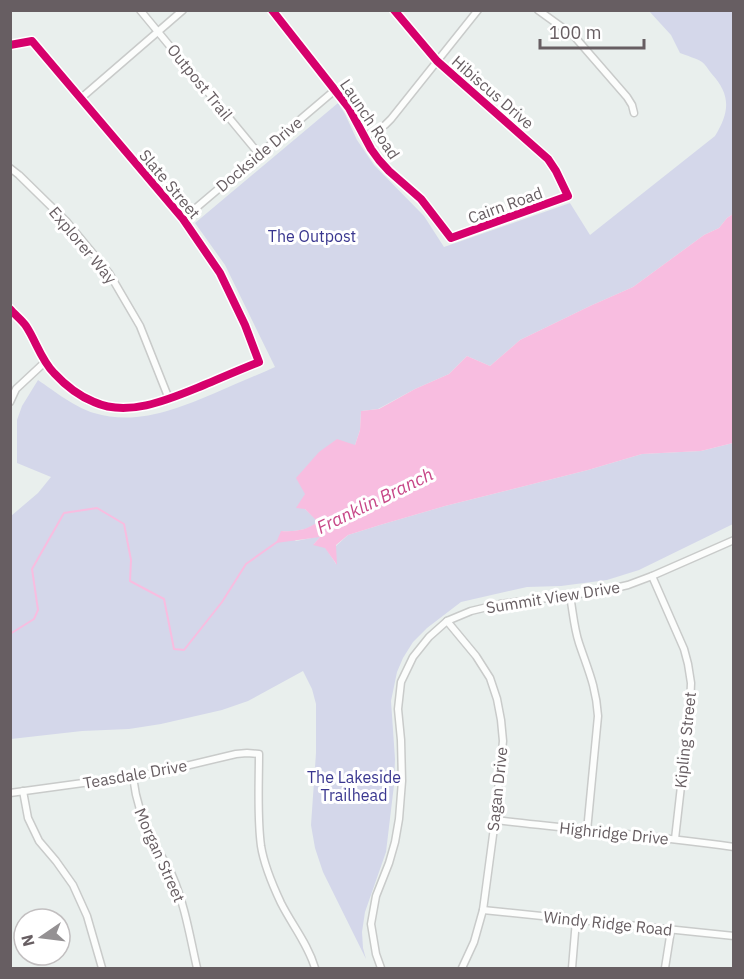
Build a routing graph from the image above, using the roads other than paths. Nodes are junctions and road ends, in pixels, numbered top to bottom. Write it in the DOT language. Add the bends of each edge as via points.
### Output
graph roads {
  1 [pos="140,10"];
  2 [pos="183,10"];
  3 [pos="272,10"];
  4 [pos="394,10"];
  5 [pos="478,10"];
  6 [pos="538,10"];
  7 [pos="158,32"];
  8 [pos="10,45"];
  9 [pos="437,61"];
  10 [pos="335,90"];
  11 [pos="80,99"];
  12 [pos="634,113"];
  13 [pos="365,137"];
  14 [pos="259,154"];
  15 [pos="10,168"];
  16 [pos="568,196"];
  17 [pos="183,219"];
  18 [pos="451,238"];
  19 [pos="10,309"];
  20 [pos="45,362"];
  21 [pos="169,399"];
  22 [pos="10,402"];
  23 [pos="734,540"];
  24 [pos="652,576"];
  25 [pos="570,596"];
  26 [pos="447,621"];
  27 [pos="133,777"];
  28 [pos="23,791"];
  29 [pos="10,793"];
  30 [pos="495,820"];
  31 [pos="587,831"];
  32 [pos="675,839"];
  33 [pos="734,847"];
  34 [pos="483,910"];
  35 [pos="576,920"];
  36 [pos="671,930"];
  37 [pos="734,936"];
  38 [pos="102,969"];
  39 [pos="197,969"];
  40 [pos="315,969"];
  41 [pos="381,969"];
  42 [pos="462,969"];
  43 [pos="572,969"];
  44 [pos="665,969"];
  1 -- 7 [label="street, Outpost Trail"];
  2 -- 7 [label="street"];
  3 -- 10 [label="street, Launch Road"];
  4 -- 9 [label="street, Hibiscus Drive"];
  5 -- 9 [label="street"];
  6 -- 12 [label="street" via="574,36 627,97"];
  7 -- 11 [label="street"];
  7 -- 14 [label="street, Outpost Trail"];
  8 -- 11 [label="street, Slate Street" via="32,41"];
  9 -- 13 [label="street" via="391,119"];
  9 -- 16 [label="street, Hibiscus Drive" via="543,154"];
  10 -- 13 [label="street, Launch Road"];
  10 -- 14 [label="street, Dockside Drive"];
  11 -- 17 [label="street, Slate Street"];
  13 -- 18 [label="street, Launch Road" via="379,160 421,199"];
  14 -- 17 [label="street, Dockside Drive"];
  15 -- 21 [label="street, Explorer Way" via="67,222 109,273 140,326"];
  16 -- 18 [label="street, Cairn Road"];
  17 -- 21 [label="street, Slate Street" via="220,273 259,362"];
  19 -- 20 [label="street" via="26,326"];
  20 -- 21 [label="street" via="74,391 96,403 130,407"];
  20 -- 22 [label="street" via="16,389"];
  23 -- 24 [label="street, Summit View Drive"];
  24 -- 25 [label="street, Summit View Drive" via="628,585"];
  24 -- 32 [label="street, Kipling Street" via="684,649 691,683"];
  25 -- 26 [label="street, Summit View Drive" via="500,604"];
  25 -- 31 [label="street" via="575,629 597,699"];
  26 -- 30 [label="street, Sagan Drive" via="476,656 497,699 502,741"];
  26 -- 41 [label="street, Summit View Drive" via="413,657 401,682 399,819 371,924"];
  27 -- 28 [label="street, Teasdale Drive"];
  27 -- 39 [label="street, Morgan Street" via="141,817 181,897"];
  27 -- 40 [label="street, Teasdale Drive" via="236,754 259,754 261,848 282,904"];
  28 -- 29 [label="street, Teasdale Drive"];
  28 -- 38 [label="street" via="28,818 39,841 73,885 87,916"];
  30 -- 31 [label="street, Highridge Drive"];
  30 -- 34 [label="street, Sagan Drive"];
  31 -- 32 [label="street, Highridge Drive"];
  32 -- 33 [label="street, Highridge Drive"];
  34 -- 35 [label="street, Windy Ridge Road"];
  34 -- 42 [label="street, Sagan Drive"];
  35 -- 36 [label="street, Windy Ridge Road"];
  35 -- 43 [label="street"];
  36 -- 37 [label="street, Windy Ridge Road"];
  36 -- 44 [label="street"];
}
